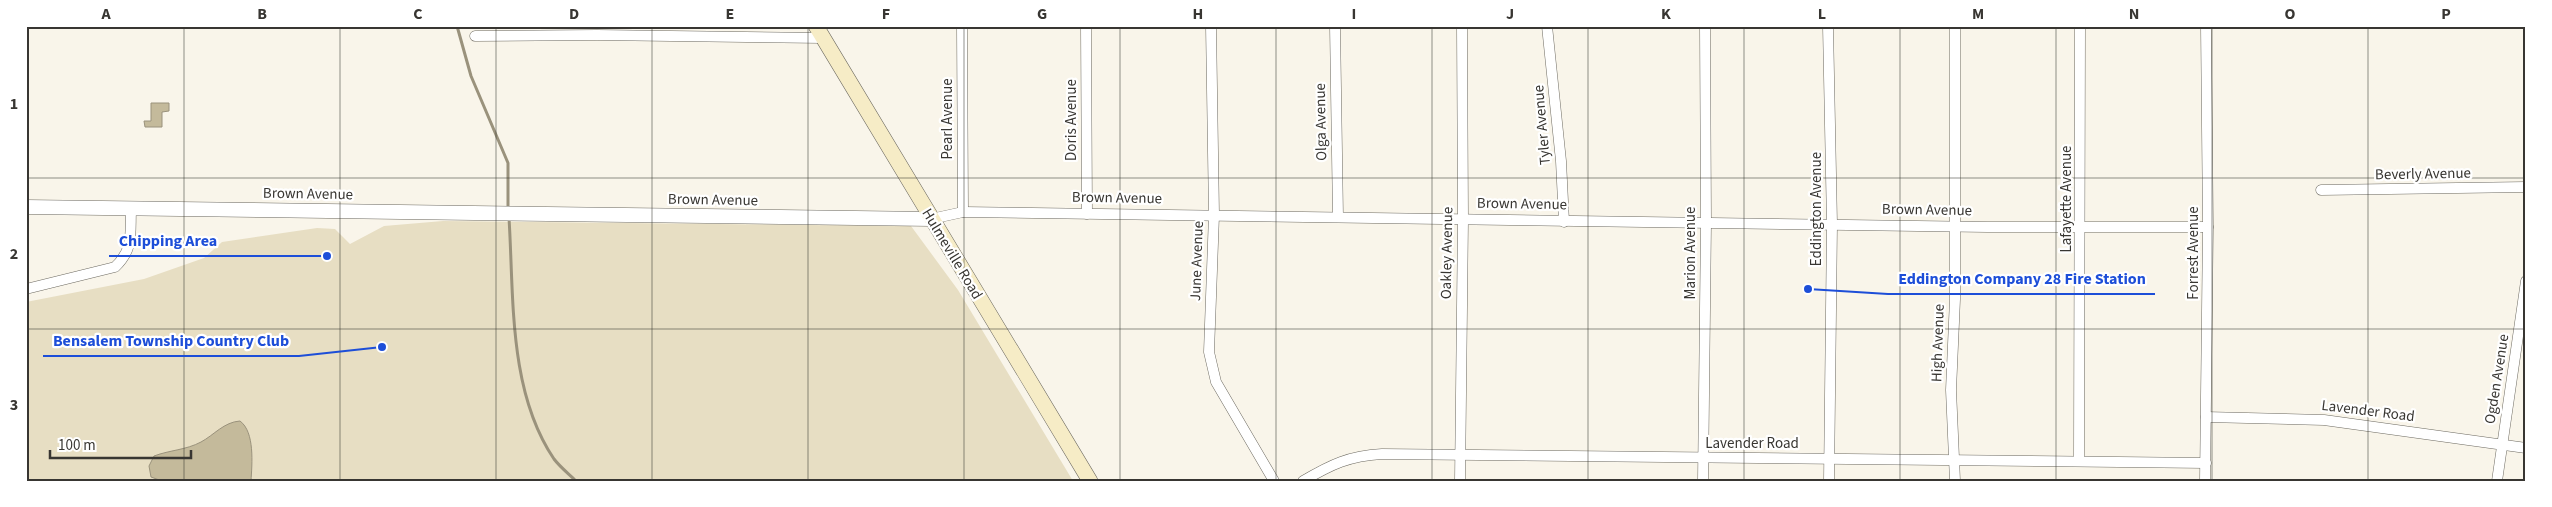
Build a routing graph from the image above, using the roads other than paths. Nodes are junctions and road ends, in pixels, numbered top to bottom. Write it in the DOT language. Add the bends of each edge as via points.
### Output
graph roads {
  1 [pos="962,26"];
  2 [pos="1086,26"];
  3 [pos="1211,26"];
  4 [pos="1335,26"];
  5 [pos="1462,26"];
  6 [pos="1547,26"];
  7 [pos="1704,26"];
  8 [pos="1828,26"];
  9 [pos="1955,26"];
  10 [pos="2080,26"];
  11 [pos="2206,26"];
  12 [pos="819,32"];
  13 [pos="475,36"];
  14 [pos="2526,187"];
  15 [pos="2320,190"];
  16 [pos="26,208"];
  17 [pos="131,209"];
  18 [pos="964,212"];
  19 [pos="1087,214"];
  20 [pos="1214,216"];
  21 [pos="1338,217"];
  22 [pos="931,219"];
  23 [pos="1463,220"];
  24 [pos="1564,222"];
  25 [pos="1706,223"];
  26 [pos="1832,224"];
  27 [pos="1955,226"];
  28 [pos="2081,226"];
  29 [pos="2208,227"];
  30 [pos="2526,281"];
  31 [pos="26,289"];
  32 [pos="2206,417"];
  33 [pos="2502,445"];
  34 [pos="2526,448"];
  35 [pos="1460,456"];
  36 [pos="1703,458"];
  37 [pos="1829,458"];
  38 [pos="1954,460"];
  39 [pos="2079,461"];
  40 [pos="2206,462"];
  41 [pos="1090,481"];
  42 [pos="1274,481"];
  43 [pos="1304,481"];
  44 [pos="1460,481"];
  45 [pos="1702,481"];
  46 [pos="1829,481"];
  47 [pos="1955,481"];
  48 [pos="2206,481"];
  49 [pos="2497,481"];
  1 -- 18 [label="street, Pearl Avenue"];
  2 -- 19 [label="street, Doris Avenue"];
  3 -- 20 [label="street, June Avenue"];
  4 -- 21 [label="street, Olga Avenue"];
  5 -- 23 [label="street, Oakley Avenue"];
  6 -- 24 [label="street, Tyler Avenue"];
  7 -- 25 [label="street, Marion Avenue"];
  8 -- 26 [label="street, Eddington Avenue"];
  9 -- 27 [label="street, High Avenue"];
  10 -- 28 [label="street, Lafayette Avenue"];
  11 -- 29 [label="street, Forrest Avenue"];
  12 -- 13 [label="street"];
  12 -- 22 [label="main road, Hulmeville Road"];
  14 -- 15 [label="street, Beverly Avenue"];
  16 -- 17 [label="street, Brown Avenue"];
  17 -- 22 [label="street, Brown Avenue"];
  17 -- 31 [label="street" via="130,244 126,257 115,267"];
  18 -- 19 [label="street, Brown Avenue"];
  18 -- 22 [label="street, Brown Avenue"];
  19 -- 20 [label="street, Brown Avenue"];
  20 -- 21 [label="street, Brown Avenue"];
  20 -- 42 [label="street, June Avenue" via="1209,352 1212,370 1227,403"];
  21 -- 23 [label="street, Brown Avenue"];
  22 -- 41 [label="main road, Hulmeville Road"];
  23 -- 24 [label="street, Brown Avenue"];
  23 -- 35 [label="street, Oakley Avenue"];
  24 -- 25 [label="street, Brown Avenue"];
  25 -- 26 [label="street, Brown Avenue"];
  25 -- 36 [label="street, Marion Avenue"];
  26 -- 27 [label="street, Brown Avenue"];
  26 -- 37 [label="street, Eddington Avenue"];
  27 -- 28 [label="street, Brown Avenue"];
  27 -- 38 [label="street, High Avenue" via="1951,390"];
  28 -- 29 [label="street, Brown Avenue"];
  28 -- 39 [label="street, Lafayette Avenue"];
  29 -- 32 [label="street, Forrest Avenue"];
  30 -- 33 [label="street, Ogden Avenue"];
  32 -- 33 [label="street, Lavender Road" via="2324,420"];
  32 -- 40 [label="street, Forrest Avenue"];
  33 -- 34 [label="street, Lavender Road"];
  33 -- 49 [label="street, Ogden Avenue"];
  35 -- 36 [label="street, Lavender Road"];
  35 -- 43 [label="street, Lavender Road" via="1382,454 1353,457"];
  35 -- 44 [label="street, Oakley Avenue"];
  36 -- 37 [label="street, Lavender Road"];
  36 -- 45 [label="street, Marion Avenue"];
  37 -- 38 [label="street, Lavender Road"];
  37 -- 46 [label="street, Eddington Avenue"];
  38 -- 39 [label="street, Lavender Road"];
  38 -- 47 [label="street, High Avenue"];
  39 -- 40 [label="street, Lavender Road"];
  40 -- 48 [label="street, Forrest Avenue"];
}
